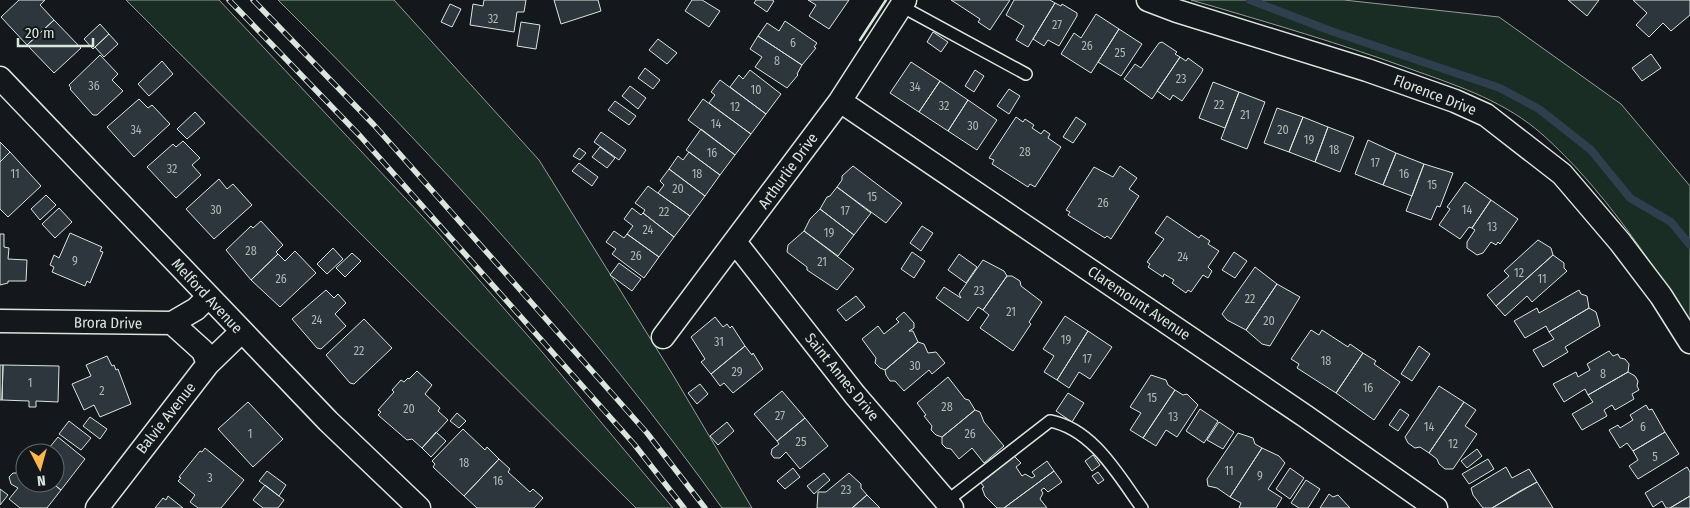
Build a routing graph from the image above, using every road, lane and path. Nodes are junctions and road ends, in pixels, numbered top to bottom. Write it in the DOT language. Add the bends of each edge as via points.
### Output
graph roads {
  1 [pos="1148,0"];
  2 [pos="903,3"];
  3 [pos="1026,74"];
  4 [pos="0,78"];
  5 [pos="840,101"];
  6 [pos="736,242"];
  7 [pos="208,297"];
  8 [pos="0,321"];
  9 [pos="172,323"];
  10 [pos="241,332"];
  11 [pos="663,337"];
  12 [pos="1690,342"];
  13 [pos="208,364"];
  14 [pos="949,505"];
  15 [pos="97,508"];
  16 [pos="419,508"];
  17 [pos="1142,508"];
  18 [pos="1436,508"];
  1 -- 12 [label="street, Florence Drive" via="1367,70 1486,115 1562,174 1620,242 1661,296"];
  2 -- 3 [label="lane"];
  2 -- 5 [label="street, Arthurlie Drive"];
  4 -- 7 [label="street, Melford Avenue"];
  5 -- 6 [label="street, Arthurlie Drive"];
  5 -- 18 [label="street, Claremount Avenue"];
  6 -- 11 [label="street, Arthurlie Drive"];
  6 -- 14 [label="street, Saint Annes Drive" via="855,395"];
  7 -- 9 [label="street" via="196,309"];
  7 -- 10 [label="street, Melford Avenue"];
  8 -- 9 [label="street, Brora Drive"];
  9 -- 13 [label="street" via="203,351"];
  10 -- 13 [label="street, Balvie Avenue"];
  10 -- 16 [label="street, Melford Avenue"];
  13 -- 15 [label="street, Balvie Avenue"];
  14 -- 17 [label="lane" via="1050,420 1066,424 1101,452"];
}
